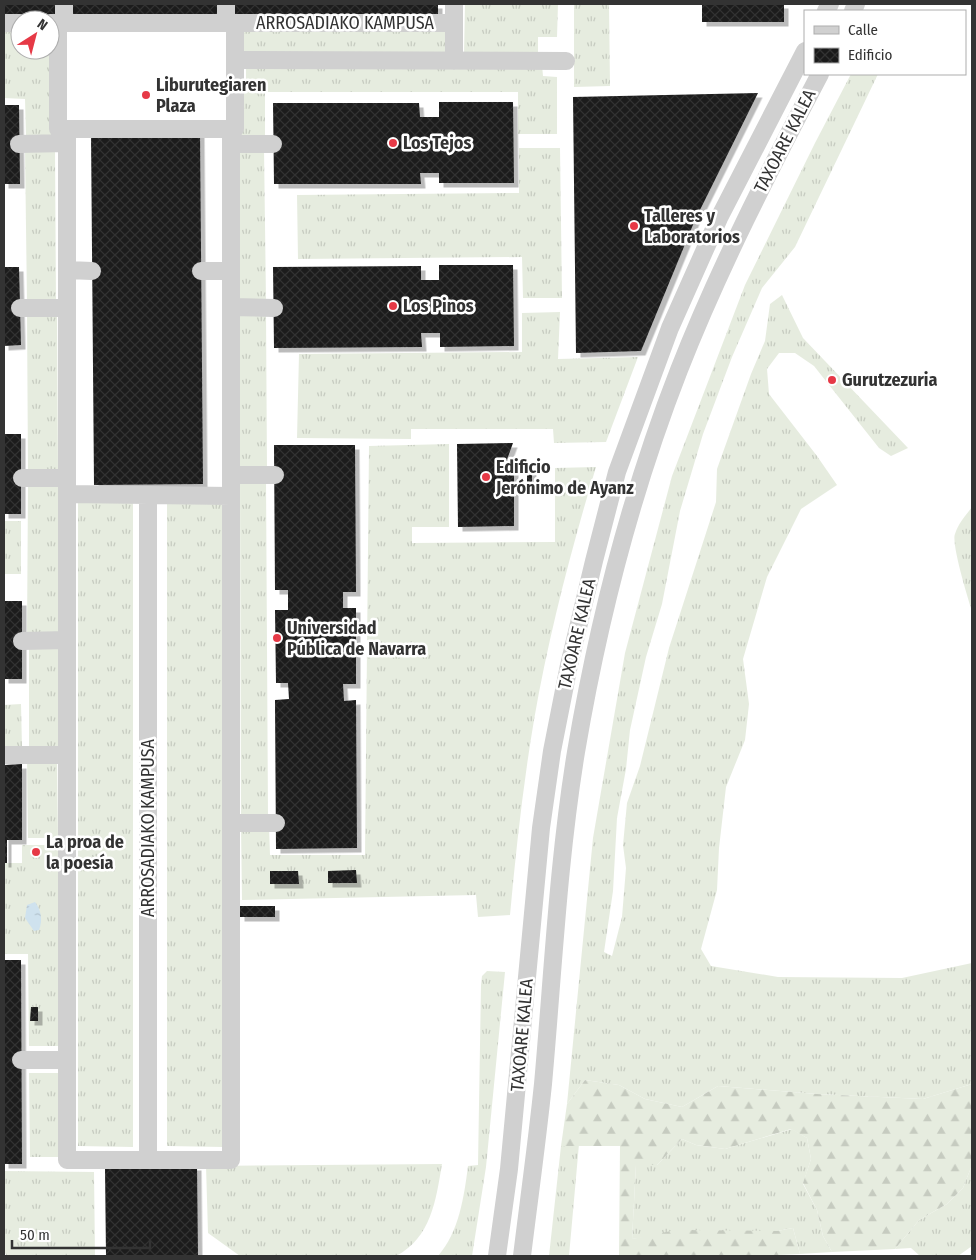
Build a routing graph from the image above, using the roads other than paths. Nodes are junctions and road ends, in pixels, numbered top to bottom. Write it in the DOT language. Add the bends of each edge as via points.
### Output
graph roads {
  1 [pos="226,4"];
  2 [pos="454,4"];
  3 [pos="60,23"];
  4 [pos="231,23"];
  5 [pos="454,23"];
  6 [pos="804,53"];
  7 [pos="57,60"];
  8 [pos="235,60"];
  9 [pos="454,61"];
  10 [pos="566,61"];
  11 [pos="819,75"];
  12 [pos="67,136"];
  13 [pos="232,137"];
  14 [pos="19,144"];
  15 [pos="273,144"];
  16 [pos="67,270"];
  17 [pos="92,271"];
  18 [pos="201,271"];
  19 [pos="231,271"];
  20 [pos="231,307"];
  21 [pos="20,308"];
  22 [pos="67,308"];
  23 [pos="274,308"];
  24 [pos="232,475"];
  25 [pos="275,475"];
  26 [pos="22,478"];
  27 [pos="67,486"];
  28 [pos="148,496"];
  29 [pos="232,496"];
  30 [pos="67,640"];
  31 [pos="22,641"];
  32 [pos="4,755"];
  33 [pos="67,755"];
  34 [pos="231,823"];
  35 [pos="276,823"];
  36 [pos="21,1060"];
  37 [pos="67,1060"];
  38 [pos="148,1160"];
  39 [pos="497,1256"];
  40 [pos="522,1256"];
  1 -- 4 [label="street, ARROSADIAKO KAMPUSA"];
  2 -- 5 [label="street, ARROSADIAKO KAMPUSA"];
  3 -- 4 [label="street, ARROSADIAKO KAMPUSA"];
  4 -- 5 [label="street, ARROSADIAKO KAMPUSA"];
  4 -- 8 [label="street, ARROSADIAKO KAMPUSA"];
  5 -- 9 [label="street, ARROSADIAKO KAMPUSA"];
  6 -- 39 [label="street, TAXOARE KALEA" via="719,218 670,328 617,472 601,534 552,751 541,828 510,1159"];
  7 -- 12 [label="street, ARROSADIAKO KAMPUSA" via="58,129"];
  8 -- 9 [label="street"];
  8 -- 13 [label="street, ARROSADIAKO KAMPUSA" via="235,129"];
  9 -- 10 [label="street"];
  11 -- 40 [label="street, TAXOARE KALEA" via="735,239 708,300 660,422 619,554 590,678 566,821 542,1087"];
  12 -- 13 [label="street"];
  12 -- 14 [label="street"];
  12 -- 16 [label="street, ARROSADIAKO KAMPUSA"];
  13 -- 15 [label="street"];
  13 -- 19 [label="street, ARROSADIAKO KAMPUSA"];
  16 -- 17 [label="street"];
  16 -- 22 [label="street, ARROSADIAKO KAMPUSA"];
  18 -- 19 [label="street"];
  19 -- 20 [label="street, ARROSADIAKO KAMPUSA"];
  20 -- 23 [label="street"];
  20 -- 24 [label="street, ARROSADIAKO KAMPUSA"];
  21 -- 22 [label="street"];
  22 -- 27 [label="street, ARROSADIAKO KAMPUSA"];
  24 -- 25 [label="street"];
  24 -- 29 [label="street, ARROSADIAKO KAMPUSA"];
  26 -- 27 [label="street"];
  27 -- 28 [label="street"];
  27 -- 30 [label="street, ARROSADIAKO KAMPUSA"];
  28 -- 29 [label="street"];
  28 -- 38 [label="street, ARROSADIAKO KAMPUSA"];
  29 -- 34 [label="street, ARROSADIAKO KAMPUSA"];
  30 -- 31 [label="street"];
  30 -- 33 [label="street, ARROSADIAKO KAMPUSA"];
  32 -- 33 [label="street"];
  33 -- 37 [label="street, ARROSADIAKO KAMPUSA"];
  34 -- 35 [label="street"];
  34 -- 38 [label="street, ARROSADIAKO KAMPUSA" via="231,1160"];
  36 -- 37 [label="street"];
  37 -- 38 [label="street, ARROSADIAKO KAMPUSA" via="67,1160"];
}
